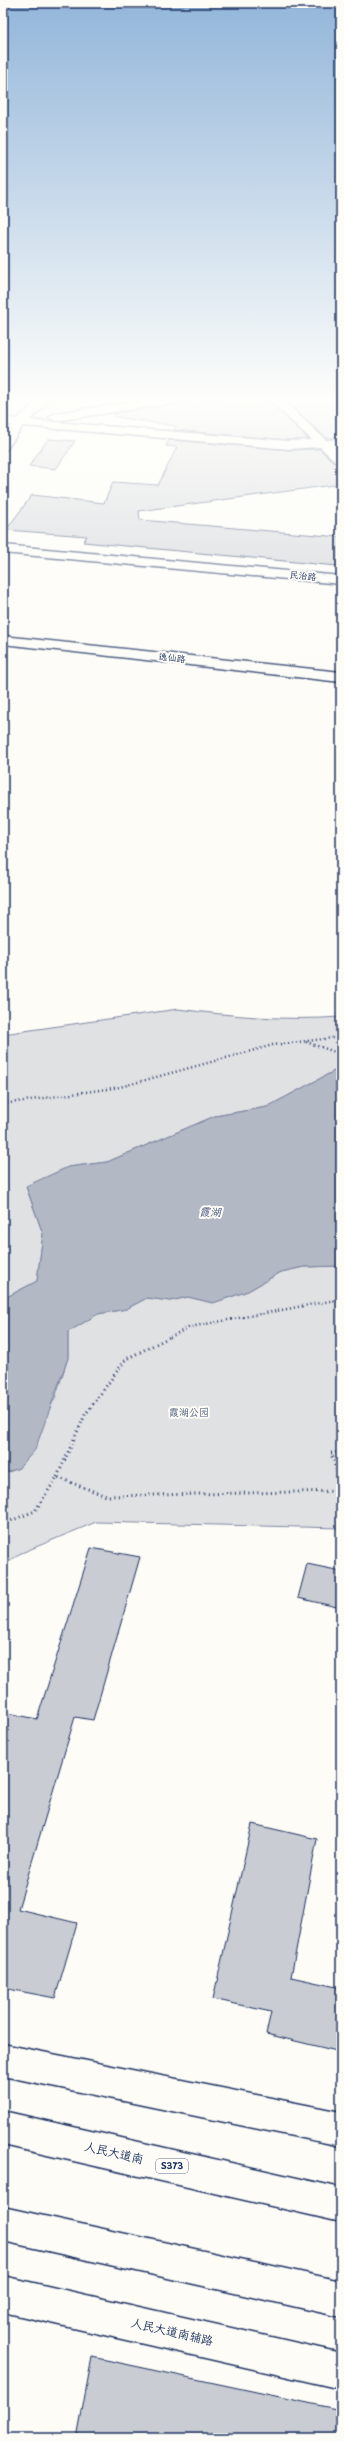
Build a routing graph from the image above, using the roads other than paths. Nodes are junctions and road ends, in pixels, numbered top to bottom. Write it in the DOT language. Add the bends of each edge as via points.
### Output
graph roads {
  1 [pos="3,549"];
  2 [pos="341,580"];
  3 [pos="3,640"];
  4 [pos="341,677"];
  5 [pos="3,2060"];
  6 [pos="3,2128"];
  7 [pos="341,2129"];
  8 [pos="341,2205"];
  9 [pos="3,2224"];
  10 [pos="3,2294"];
  11 [pos="341,2299"];
  12 [pos="341,2371"];
  1 -- 2 [label="street, 民治路"];
  3 -- 4 [label="street, 逸仙路"];
  5 -- 7 [label="street"];
  6 -- 8 [label="street, 人民大道南 / S373"];
  9 -- 11 [label="street"];
  10 -- 12 [label="street, 人民大道南辅路"];
}
